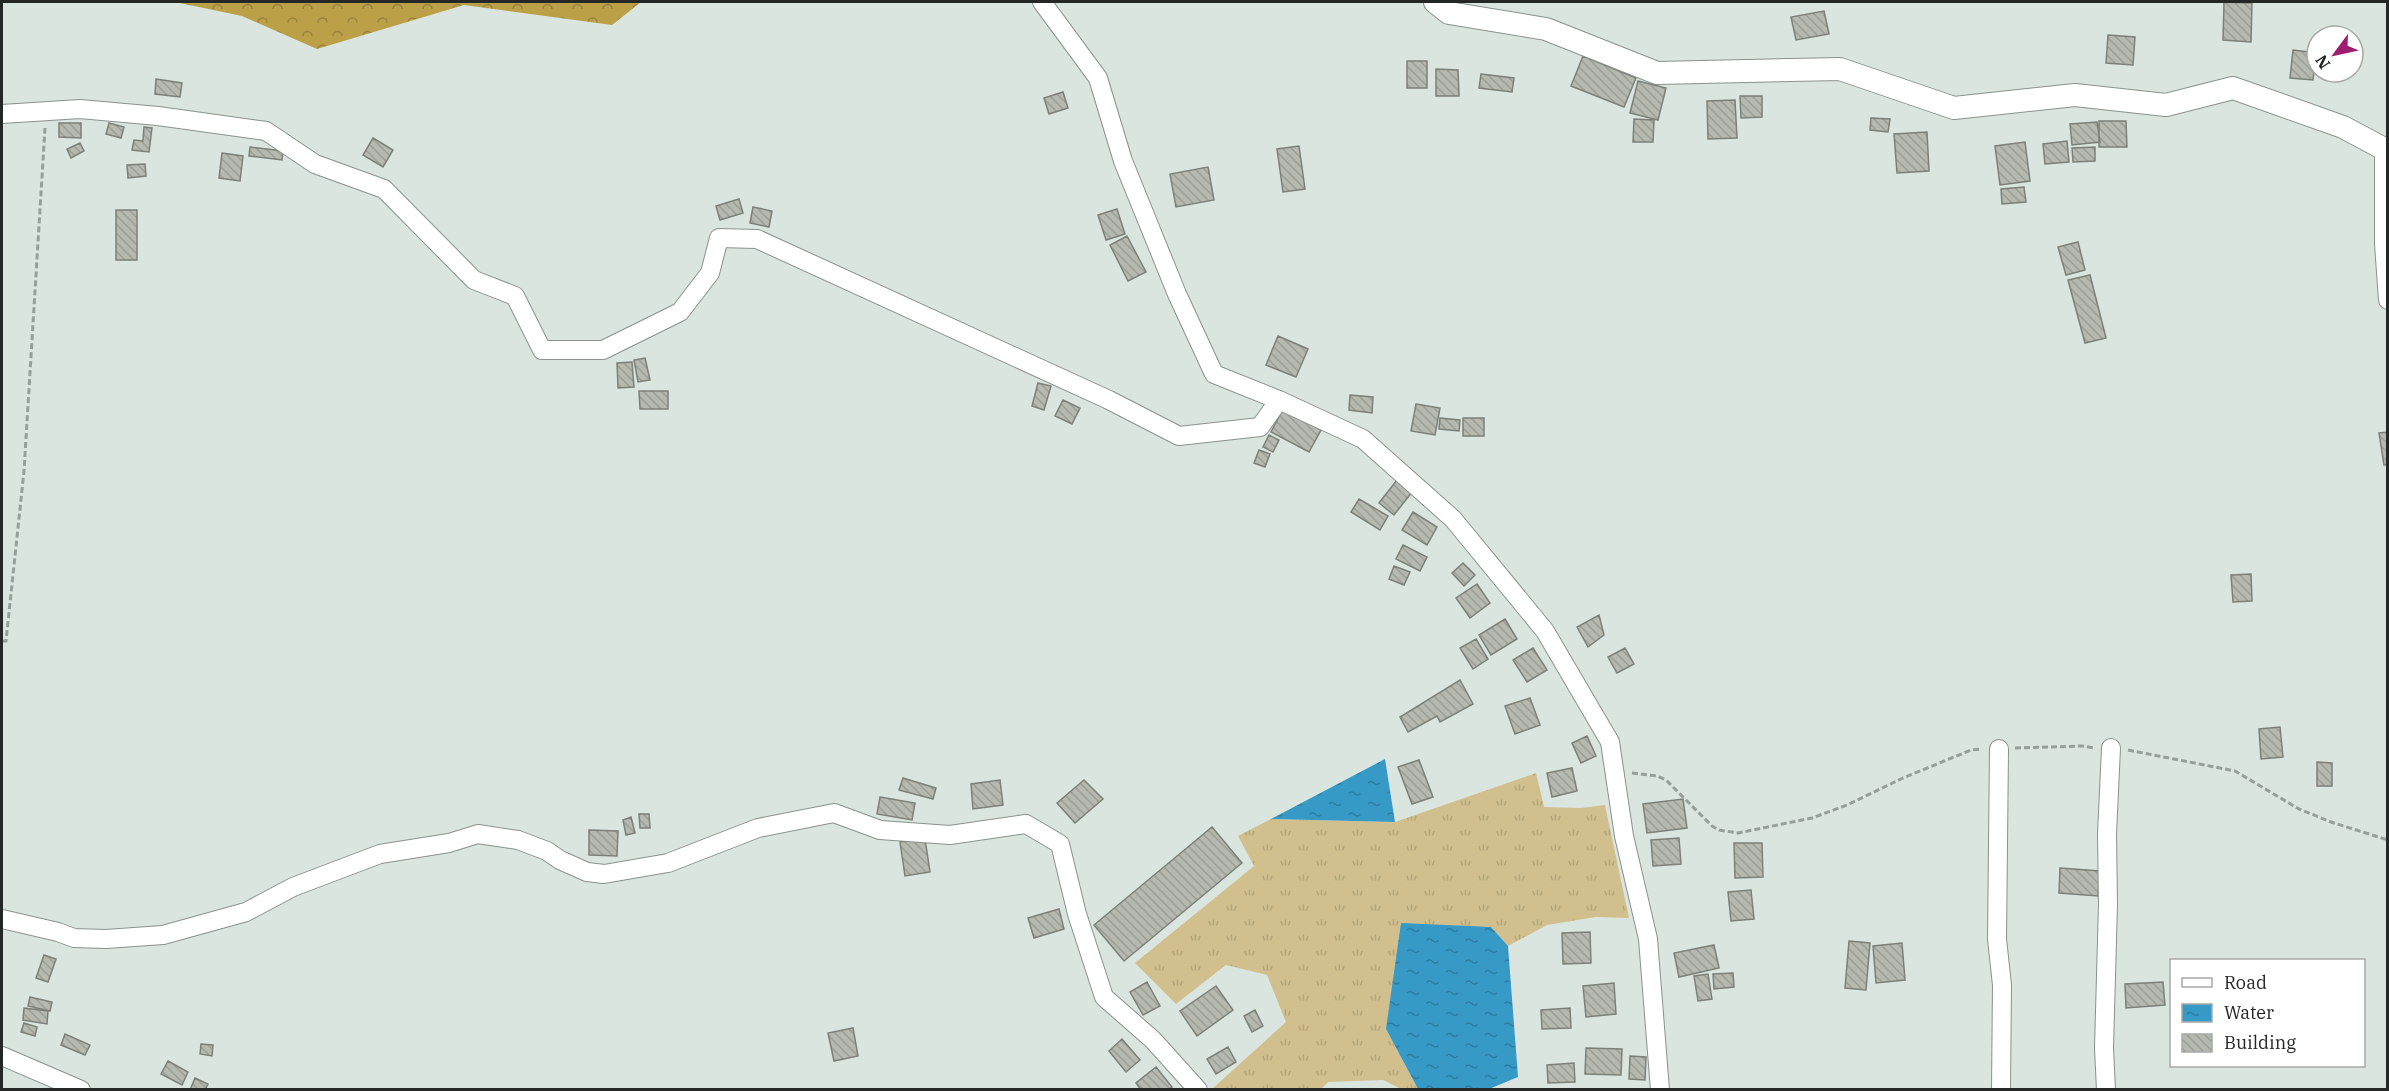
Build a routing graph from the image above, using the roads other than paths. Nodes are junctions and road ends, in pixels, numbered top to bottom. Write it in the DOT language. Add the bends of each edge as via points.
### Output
graph roads {
  1 [pos="1042,2"];
  2 [pos="1435,2"];
  3 [pos="2,114"];
  4 [pos="2386,150"];
  5 [pos="2388,300"];
  6 [pos="1279,400"];
  7 [pos="2111,748"];
  8 [pos="1999,749"];
  9 [pos="2,919"];
  10 [pos="2,1056"];
  11 [pos="81,1089"];
  12 [pos="1198,1089"];
  13 [pos="1660,1089"];
  14 [pos="2001,1089"];
  15 [pos="2106,1089"];
  1 -- 6 [label="street" via="1098,78 1123,161 1177,294 1215,374"];
  2 -- 4 [label="street" via="1449,13 1546,29 1657,73 1840,69 1954,108 2075,95 2166,105 2234,88 2343,127"];
  3 -- 6 [label="street" via="80,109 266,131 315,164 384,189 474,280 515,296 542,350 603,350 680,312 710,273 719,238 757,239 1109,400 1179,436 1260,427"];
  4 -- 5 [label="street" via="2384,244"];
  6 -- 13 [label="street" via="1363,439 1453,519 1545,631 1610,742 1624,836 1648,939"];
  7 -- 15 [label="street"];
  8 -- 14 [label="street" via="1997,939 2002,985"];
  9 -- 12 [label="street" via="74,938 163,935 246,912 293,887 380,854 449,843 478,834 518,840 587,872 604,874 668,863 758,828 834,813 880,830 950,835 1026,824 1060,844 1077,914 1104,997 1153,1040"];
  10 -- 11 [label="street"];
}
